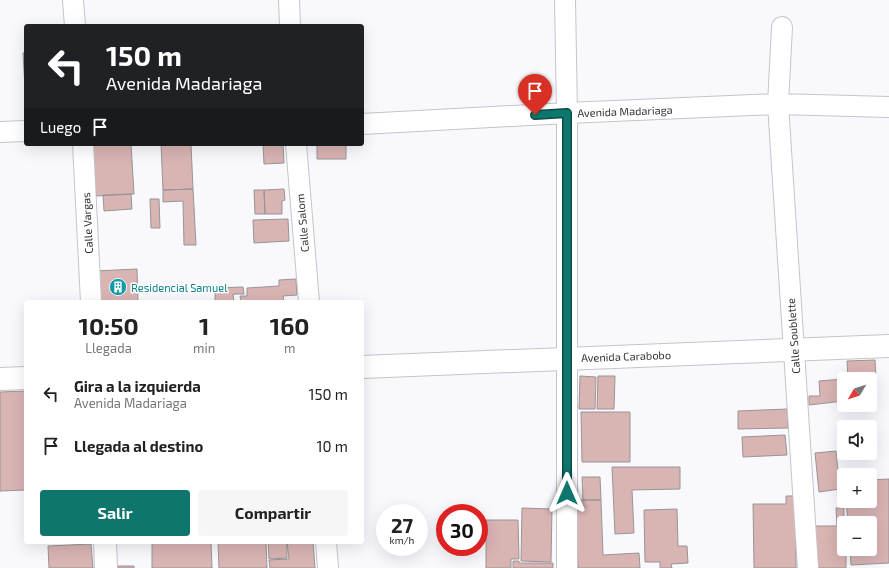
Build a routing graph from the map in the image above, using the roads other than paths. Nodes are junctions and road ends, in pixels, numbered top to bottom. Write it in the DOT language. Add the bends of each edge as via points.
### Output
graph roads {
  1 [pos="73,0"];
  2 [pos="289,0"];
  3 [pos="565,0"];
  4 [pos="74,24"];
  5 [pos="290,24"];
  6 [pos="782,27"];
  7 [pos="778,104"];
  8 [pos="889,107"];
  9 [pos="567,113"];
  10 [pos="364,124"];
  11 [pos="24,131"];
  12 [pos="0,132"];
  13 [pos="82,146"];
  14 [pos="296,146"];
  15 [pos="90,300"];
  16 [pos="309,300"];
  17 [pos="889,346"];
  18 [pos="794,350"];
  19 [pos="568,358"];
  20 [pos="364,367"];
  21 [pos="24,378"];
  22 [pos="0,379"];
  23 [pos="104,544"];
  24 [pos="326,544"];
  25 [pos="106,568"];
  26 [pos="328,568"];
  27 [pos="567,568"];
  28 [pos="808,568"];
  1 -- 4 [label="street"];
  2 -- 5 [label="street"];
  3 -- 9 [label="street"];
  6 -- 7 [label="street, Calle Soublette"];
  7 -- 8 [label="street, Avenida Madariaga"];
  7 -- 9 [label="street, Avenida Madariaga"];
  7 -- 18 [label="street, Calle Soublette"];
  9 -- 10 [label="street, Avenida Madariaga"];
  9 -- 19 [label="street"];
  11 -- 12 [label="street"];
  13 -- 15 [label="street, Calle Vargas"];
  14 -- 16 [label="street, Calle Salom"];
  17 -- 18 [label="street, Avenida Carabobo"];
  18 -- 19 [label="street, Avenida Carabobo"];
  18 -- 28 [label="street, Calle Soublette"];
  19 -- 20 [label="street, Avenida Carabobo"];
  19 -- 27 [label="street"];
  21 -- 22 [label="street"];
  23 -- 25 [label="street"];
  24 -- 26 [label="street"];
}
